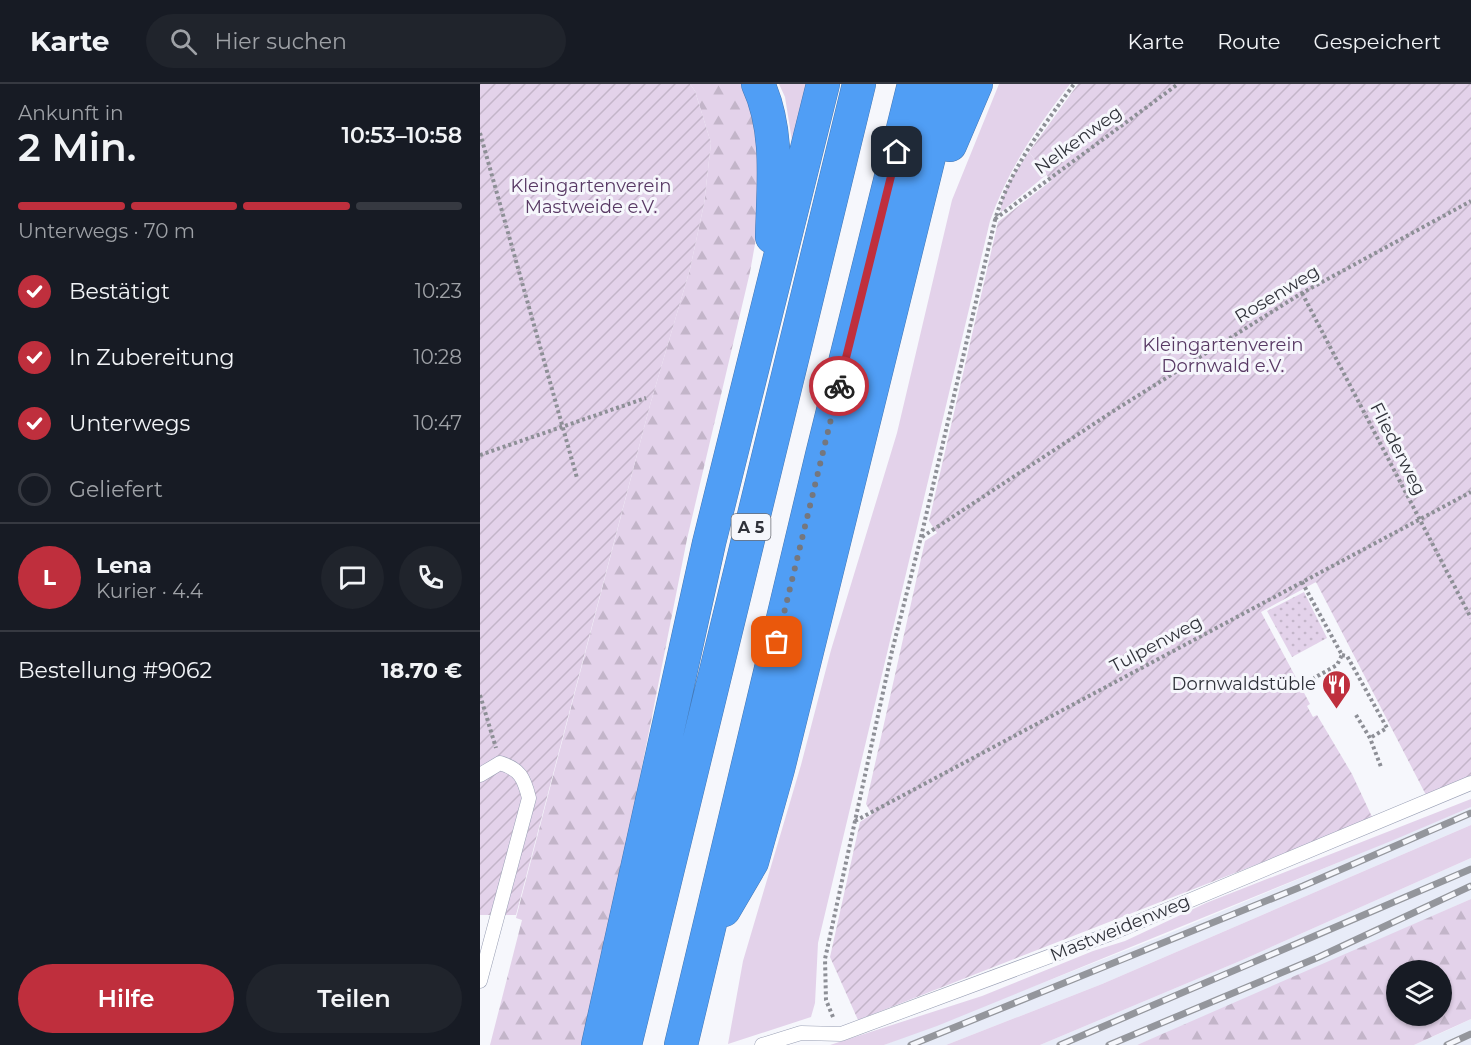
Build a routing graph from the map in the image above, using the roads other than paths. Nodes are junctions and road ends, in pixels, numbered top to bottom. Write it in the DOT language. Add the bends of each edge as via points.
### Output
graph roads {
  1 [pos="759,84"];
  2 [pos="823,84"];
  3 [pos="859,84"];
  4 [pos="914,84"];
  5 [pos="947,84"];
  6 [pos="976,84"];
  7 [pos="905,259"];
  8 [pos="771,302"];
  9 [pos="480,775"];
  10 [pos="1471,783"];
  11 [pos="706,940"];
  12 [pos="480,981"];
  13 [pos="598,1045"];
  14 [pos="625,1045"];
  15 [pos="681,1045"];
  16 [pos="762,1045"];
  1 -- 8 [label="highway" via="773,154"];
  2 -- 8 [label="highway"];
  3 -- 14 [label="highway, A 5"];
  4 -- 11 [label="highway"];
  5 -- 7 [label="highway"];
  6 -- 7 [label="highway"];
  7 -- 11 [label="highway" via="752,862"];
  8 -- 13 [label="highway" via="709,543"];
  9 -- 12 [label="lane" via="500,763 515,768 525,778 529,798"];
  10 -- 16 [label="lane, Mastweidenweg" via="1107,935 841,1034 801,1033"];
  11 -- 15 [label="highway"];
}
